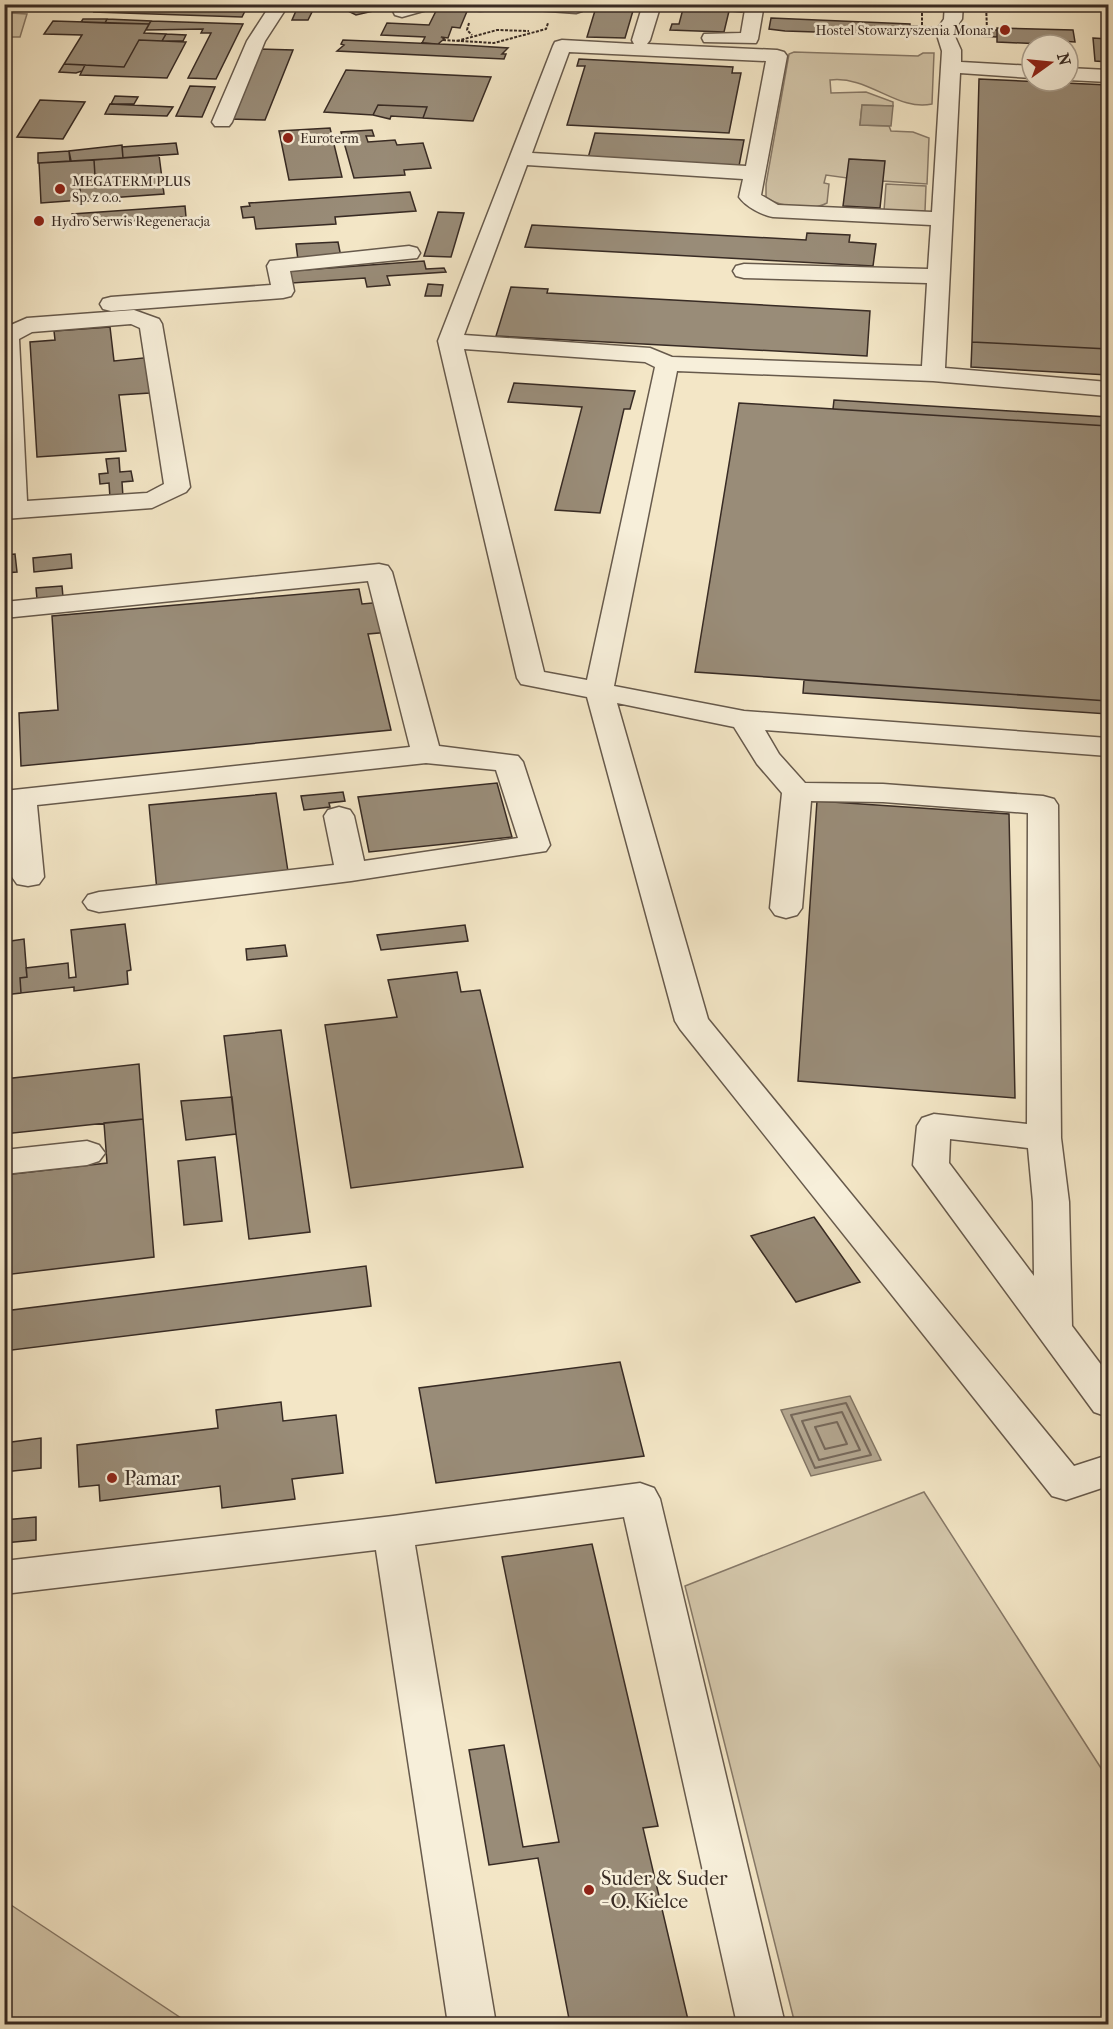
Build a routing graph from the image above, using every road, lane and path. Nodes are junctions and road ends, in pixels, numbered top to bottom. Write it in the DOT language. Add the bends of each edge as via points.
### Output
graph roads {
  1 [pos="9,4"];
  2 [pos="280,4"];
  3 [pos="428,4"];
  4 [pos="468,4"];
  5 [pos="493,4"];
  6 [pos="522,4"];
  7 [pos="652,4"];
  8 [pos="755,4"];
  9 [pos="922,4"];
  10 [pos="986,4"];
  11 [pos="554,6"];
  12 [pos="576,6"];
  13 [pos="402,11"];
  14 [pos="4,16"];
  15 [pos="922,27"];
  16 [pos="467,28"];
  17 [pos="987,30"];
  18 [pos="535,32"];
  19 [pos="953,34"];
  20 [pos="472,35"];
  21 [pos="671,37"];
  22 [pos="443,40"];
  23 [pos="641,40"];
  24 [pos="456,41"];
  25 [pos="562,46"];
  26 [pos="1020,66"];
  27 [pos="1080,75"];
  28 [pos="1108,76"];
  29 [pos="222,122"];
  30 [pos="520,158"];
  31 [pos="754,172"];
  32 [pos="941,219"];
  33 [pos="409,253"];
  34 [pos="744,271"];
  35 [pos="938,276"];
  36 [pos="4,312"];
  37 [pos="450,341"];
  38 [pos="667,364"];
  39 [pos="933,374"];
  40 [pos="1108,389"];
  41 [pos="10,511"];
  42 [pos="4,610"];
  43 [pos="599,691"];
  44 [pos="744,720"];
  45 [pos="1108,747"];
  46 [pos="426,754"];
  47 [pos="797,792"];
  48 [pos="13,799"];
  49 [pos="339,816"];
  50 [pos="351,872"];
  51 [pos="28,877"];
  52 [pos="99,902"];
  53 [pos="786,908"];
  54 [pos="1044,1138"];
  55 [pos="87,1153"];
  56 [pos="4,1162"];
  57 [pos="1053,1328"];
  58 [pos="1108,1402"];
  59 [pos="1108,1470"];
  60 [pos="393,1532"];
  61 [pos="4,1578"];
  62 [pos="472,2025"];
  63 [pos="761,2025"];
  1 -- 14 [label="path" via="12,8"];
  2 -- 29 [label="lane" via="256,41"];
  3 -- 13 [label="lane"];
  4 -- 5 [label="lane"];
  6 -- 11 [label="lane"];
  7 -- 23 [label="lane"];
  8 -- 21 [label="lane" via="749,39"];
  9 -- 15 [label="path"];
  10 -- 17 [label="path"];
  11 -- 12 [label="lane"];
  11 -- 18 [label="path" via="546,29"];
  12 -- 25 [label="lane"];
  16 -- 20 [label="path"];
  18 -- 20 [label="path" via="500,28"];
  18 -- 24 [label="path" via="494,43"];
  19 -- 26 [label="lane"];
  19 -- 32 [label="lane"];
  20 -- 24 [label="path"];
  22 -- 24 [label="path"];
  25 -- 30 [label="lane"];
  25 -- 31 [label="lane" via="777,56"];
  27 -- 28 [label="lane"];
  30 -- 31 [label="lane"];
  30 -- 37 [label="lane"];
  31 -- 32 [label="lane" via="750,197 773,211"];
  32 -- 35 [label="lane"];
  33 -- 36 [label="lane" via="278,266 283,291"];
  34 -- 35 [label="lane"];
  35 -- 39 [label="lane"];
  37 -- 38 [label="lane" via="650,356"];
  37 -- 43 [label="lane" via="531,678"];
  38 -- 39 [label="lane"];
  38 -- 43 [label="lane"];
  39 -- 40 [label="lane"];
  41 -- 41 [label="lane" via="152,500 177,487 151,324 134,317 27,325 7,336"];
  42 -- 46 [label="lane" via="379,572"];
  43 -- 44 [label="lane"];
  43 -- 59 [label="lane" via="692,1021 1066,1485"];
  44 -- 45 [label="lane"];
  44 -- 47 [label="lane" via="766,758"];
  46 -- 48 [label="lane"];
  46 -- 50 [label="lane" via="508,762 535,845"];
  47 -- 53 [label="lane"];
  47 -- 54 [label="lane" via="883,793 1043,805"];
  48 -- 51 [label="lane"];
  49 -- 50 [label="lane"];
  50 -- 52 [label="lane"];
  54 -- 57 [label="lane" via="1051,1202"];
  54 -- 57 [label="lane" via="934,1126 931,1165"];
  55 -- 56 [label="lane"];
  57 -- 58 [label="lane"];
  60 -- 61 [label="lane"];
  60 -- 62 [label="lane"];
  60 -- 63 [label="lane" via="640,1499"];
}
